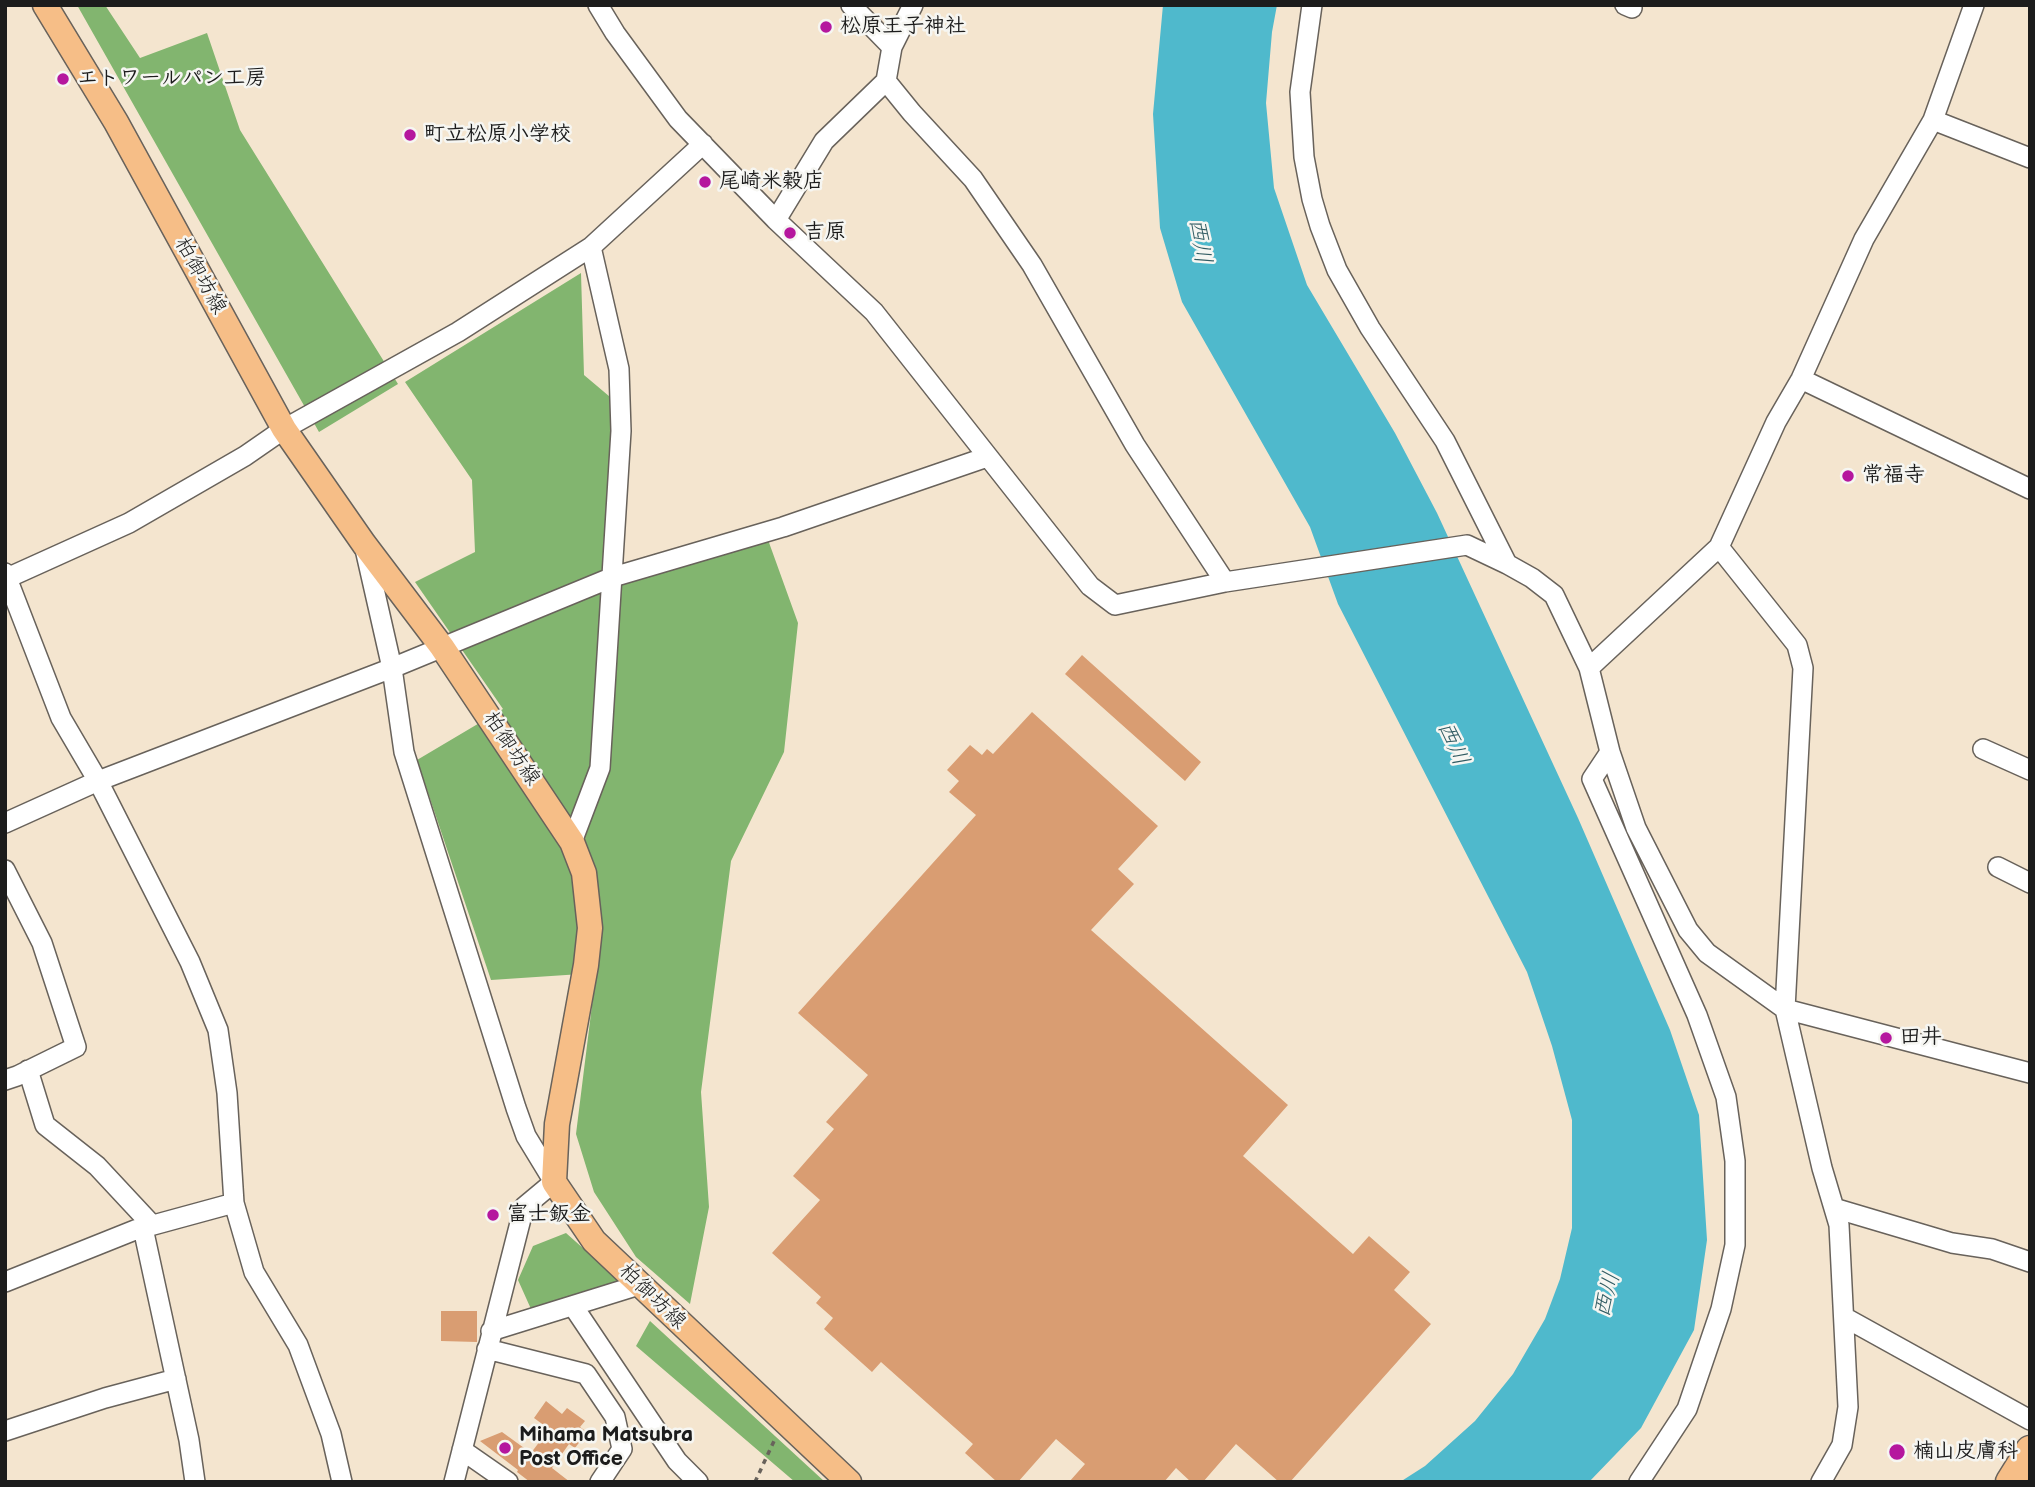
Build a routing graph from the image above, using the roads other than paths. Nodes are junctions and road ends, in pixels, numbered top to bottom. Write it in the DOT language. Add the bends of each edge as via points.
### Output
graph roads {
  1 [pos="45,5"];
  2 [pos="598,5"];
  3 [pos="850,5"];
  4 [pos="913,5"];
  5 [pos="1312,5"];
  6 [pos="1974,5"];
  7 [pos="892,47"];
  8 [pos="886,81"];
  9 [pos="1933,120"];
  10 [pos="703,144"];
  11 [pos="2030,158"];
  12 [pos="776,219"];
  13 [pos="591,247"];
  14 [pos="1801,379"];
  15 [pos="284,429"];
  16 [pos="987,457"];
  17 [pos="2030,489"];
  18 [pos="364,544"];
  19 [pos="1718,547"];
  20 [pos="1507,564"];
  21 [pos="6,577"];
  22 [pos="613,577"];
  23 [pos="1225,582"];
  24 [pos="442,647"];
  25 [pos="392,668"];
  26 [pos="1589,668"];
  27 [pos="1983,749"];
  28 [pos="1611,752"];
  29 [pos="2030,770"];
  30 [pos="99,780"];
  31 [pos="5,823"];
  32 [pos="572,842"];
  33 [pos="1998,867"];
  34 [pos="5,870"];
  35 [pos="2030,883"];
  36 [pos="1785,1009"];
  37 [pos="28,1070"];
  38 [pos="2030,1073"];
  39 [pos="5,1080"];
  40 [pos="554,1182"];
  41 [pos="234,1203"];
  42 [pos="1834,1208"];
  43 [pos="148,1227"];
  44 [pos="2030,1262"];
  45 [pos="5,1282"];
  46 [pos="639,1285"];
  47 [pos="572,1306"];
  48 [pos="1844,1317"];
  49 [pos="489,1340"];
  50 [pos="176,1379"];
  51 [pos="2030,1420"];
  52 [pos="5,1431"];
  53 [pos="462,1450"];
  54 [pos="2030,1450"];
  55 [pos="459,1479"];
  56 [pos="194,1482"];
  57 [pos="342,1482"];
  58 [pos="508,1482"];
  59 [pos="600,1482"];
  60 [pos="698,1482"];
  61 [pos="849,1482"];
  62 [pos="1639,1482"];
  63 [pos="1821,1482"];
  64 [pos="2010,1482"];
  1 -- 15 [label="main road, 柏御坊線" via="116,122"];
  2 -- 10 [label="street" via="678,118"];
  3 -- 7 [label="street"];
  4 -- 7 [label="street"];
  5 -- 20 [label="street" via="1300,104 1304,157 1320,226 1337,270 1445,441"];
  6 -- 9 [label="street"];
  7 -- 8 [label="street"];
  8 -- 12 [label="street" via="824,141"];
  8 -- 23 [label="street" via="973,179 1032,265 1135,445"];
  9 -- 11 [label="street"];
  9 -- 14 [label="street" via="1864,239"];
  10 -- 12 [label="street"];
  10 -- 13 [label="street"];
  12 -- 16 [label="street" via="874,312"];
  13 -- 15 [label="street" via="458,332"];
  13 -- 22 [label="street" via="619,369 621,431"];
  14 -- 17 [label="street"];
  14 -- 19 [label="street"];
  15 -- 18 [label="main road, 柏御坊線"];
  15 -- 21 [label="street" via="129,523"];
  16 -- 22 [label="street" via="783,527"];
  16 -- 23 [label="street" via="1090,586 1115,605"];
  18 -- 24 [label="main road, 柏御坊線"];
  18 -- 25 [label="street"];
  19 -- 26 [label="street"];
  19 -- 36 [label="street" via="1797,645 1803,668"];
  20 -- 23 [label="street" via="1467,545"];
  20 -- 26 [label="street" via="1554,595"];
  21 -- 30 [label="street" via="61,718"];
  22 -- 24 [label="street"];
  22 -- 32 [label="street" via="600,768"];
  24 -- 25 [label="street"];
  24 -- 32 [label="main road, 柏御坊線"];
  25 -- 30 [label="street"];
  25 -- 40 [label="street" via="404,752 516,1108 526,1136"];
  26 -- 28 [label="street"];
  27 -- 29 [label="street"];
  28 -- 36 [label="street" via="1636,828 1688,930 1707,953"];
  28 -- 62 [label="street" via="1592,779 1697,1015 1726,1097 1735,1161 1735,1245 1721,1309 1687,1409"];
  30 -- 31 [label="street"];
  30 -- 41 [label="street" via="219,1030"];
  32 -- 40 [label="main road, 柏御坊線" via="584,873 590,928 557,1124"];
  33 -- 35 [label="street"];
  34 -- 37 [label="street" via="42,943 76,1047"];
  36 -- 38 [label="street"];
  36 -- 42 [label="street"];
  37 -- 39 [label="street"];
  37 -- 43 [label="street" via="45,1125 97,1166"];
  40 -- 46 [label="main road, 柏御坊線" via="594,1241"];
  40 -- 49 [label="street" via="524,1207"];
  41 -- 43 [label="street"];
  41 -- 57 [label="street" via="254,1272 298,1345 331,1434"];
  42 -- 44 [label="street"];
  42 -- 48 [label="street"];
  43 -- 45 [label="street"];
  43 -- 50 [label="street"];
  46 -- 47 [label="street"];
  46 -- 61 [label="main road, 柏御坊線"];
  47 -- 49 [label="street"];
  47 -- 60 [label="street" via="677,1461"];
  48 -- 51 [label="street"];
  48 -- 63 [label="street" via="1848,1407 1842,1445"];
  49 -- 53 [label="street"];
  49 -- 59 [label="street" via="586,1374 615,1417 622,1449"];
  50 -- 52 [label="street"];
  50 -- 56 [label="street"];
  53 -- 55 [label="street"];
  53 -- 58 [label="street"];
  54 -- 64 [label="highway"];
}
